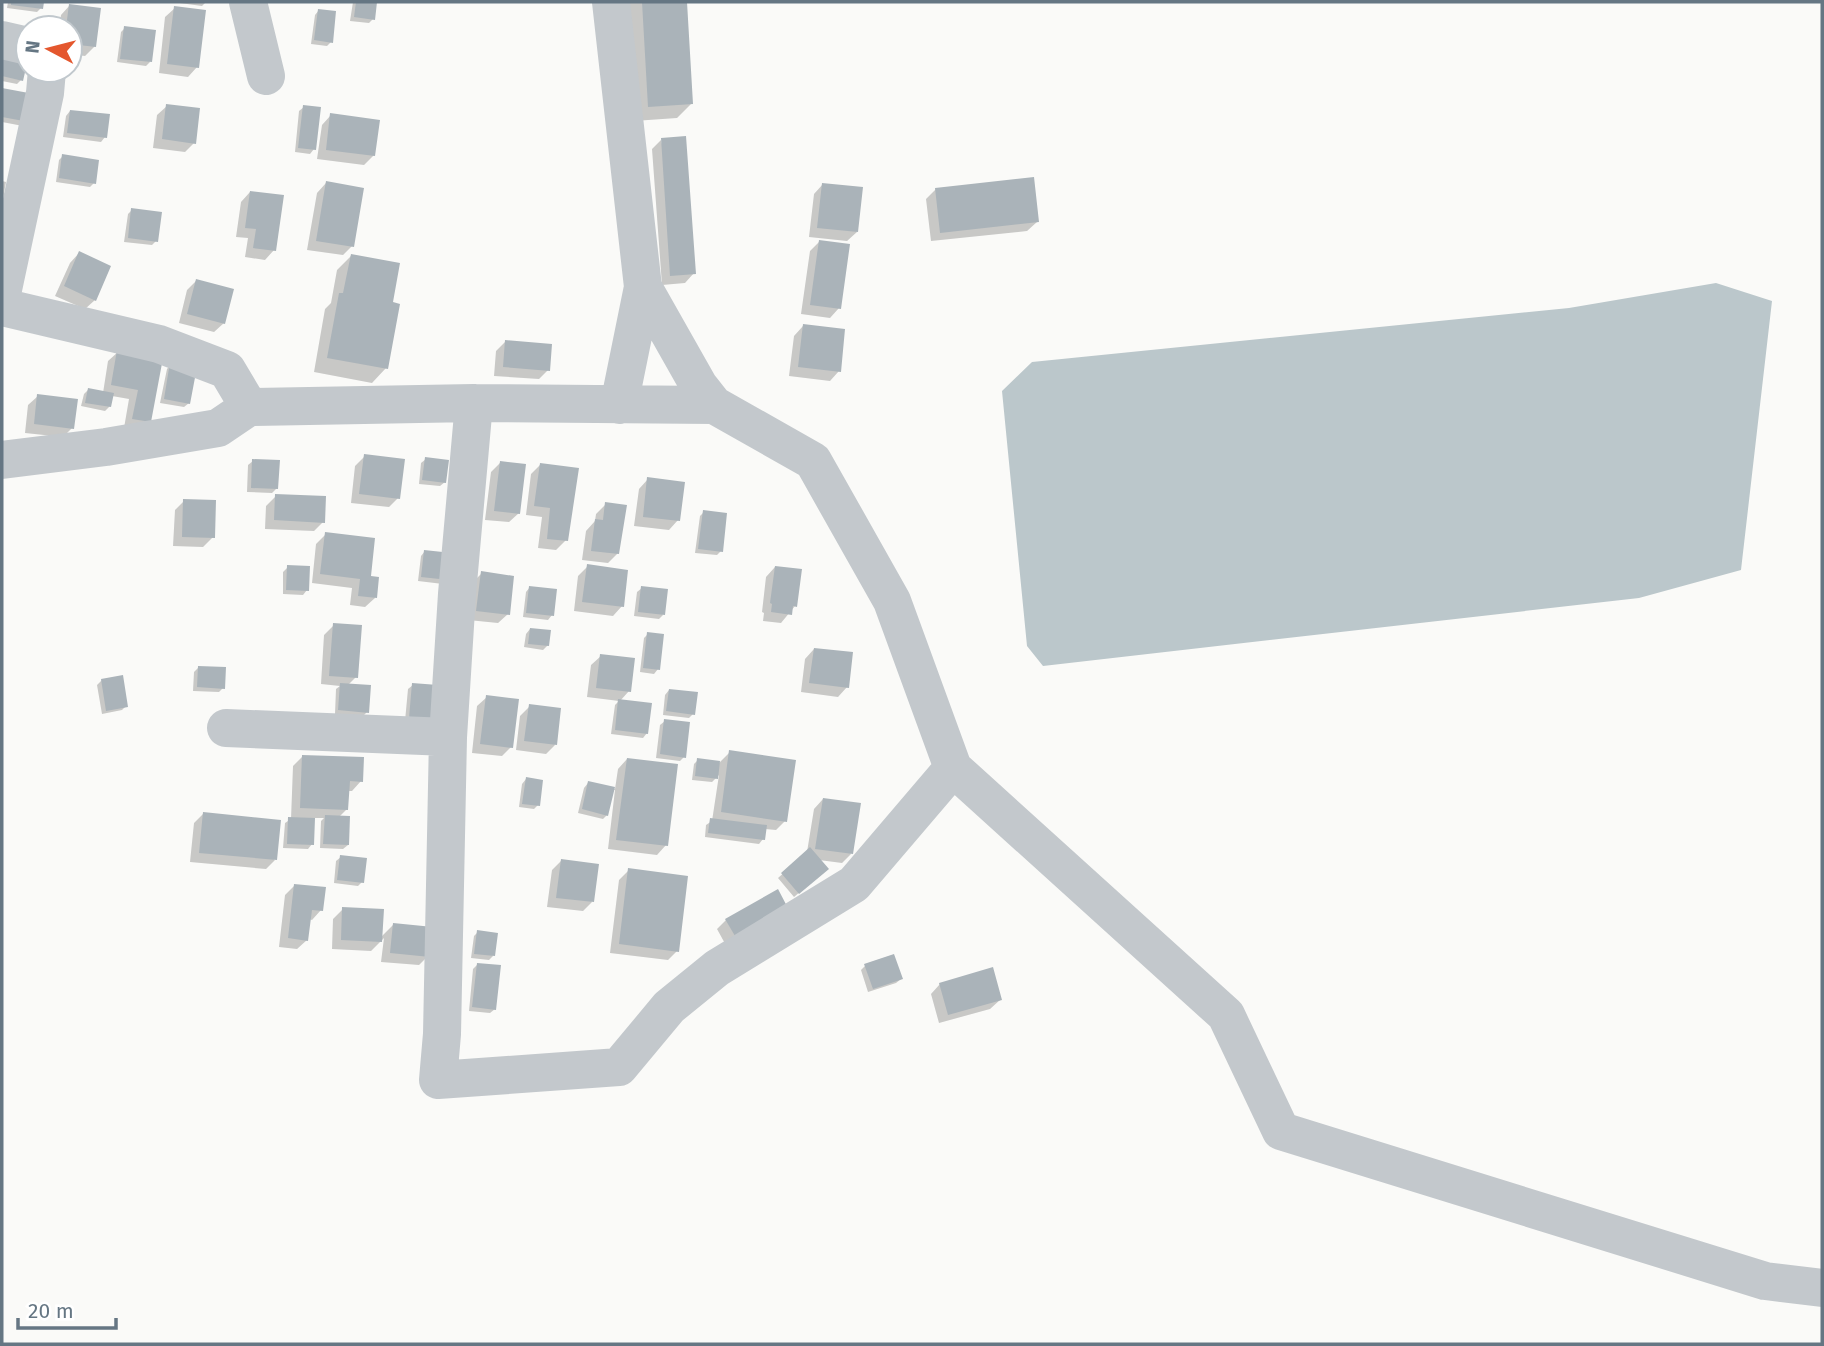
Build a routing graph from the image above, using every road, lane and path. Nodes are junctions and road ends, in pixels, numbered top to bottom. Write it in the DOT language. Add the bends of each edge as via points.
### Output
graph roads {
  1 [pos="248,2"];
  2 [pos="611,2"];
  3 [pos="266,76"];
  4 [pos="46,84"];
  5 [pos="643,287"];
  6 [pos="2,294"];
  7 [pos="2,307"];
  8 [pos="474,403"];
  9 [pos="619,405"];
  10 [pos="715,405"];
  11 [pos="249,407"];
  12 [pos="2,460"];
  13 [pos="226,728"];
  14 [pos="448,737"];
  15 [pos="953,768"];
  16 [pos="1822,1288"];
  1 -- 3 [label="street"];
  2 -- 5 [label="street"];
  4 -- 6 [label="street"];
  5 -- 9 [label="street"];
  5 -- 10 [label="street" via="699,386"];
  7 -- 11 [label="street" via="159,344 227,370"];
  8 -- 9 [label="street"];
  8 -- 11 [label="street"];
  8 -- 14 [label="street"];
  9 -- 10 [label="street"];
  10 -- 15 [label="street" via="813,461 892,601"];
  11 -- 12 [label="street" via="218,428"];
  13 -- 14 [label="street"];
  14 -- 15 [label="street" via="438,1080 618,1067 669,1007 717,968 854,884"];
  15 -- 16 [label="street" via="1226,1015 1281,1131 1765,1281"];
}
